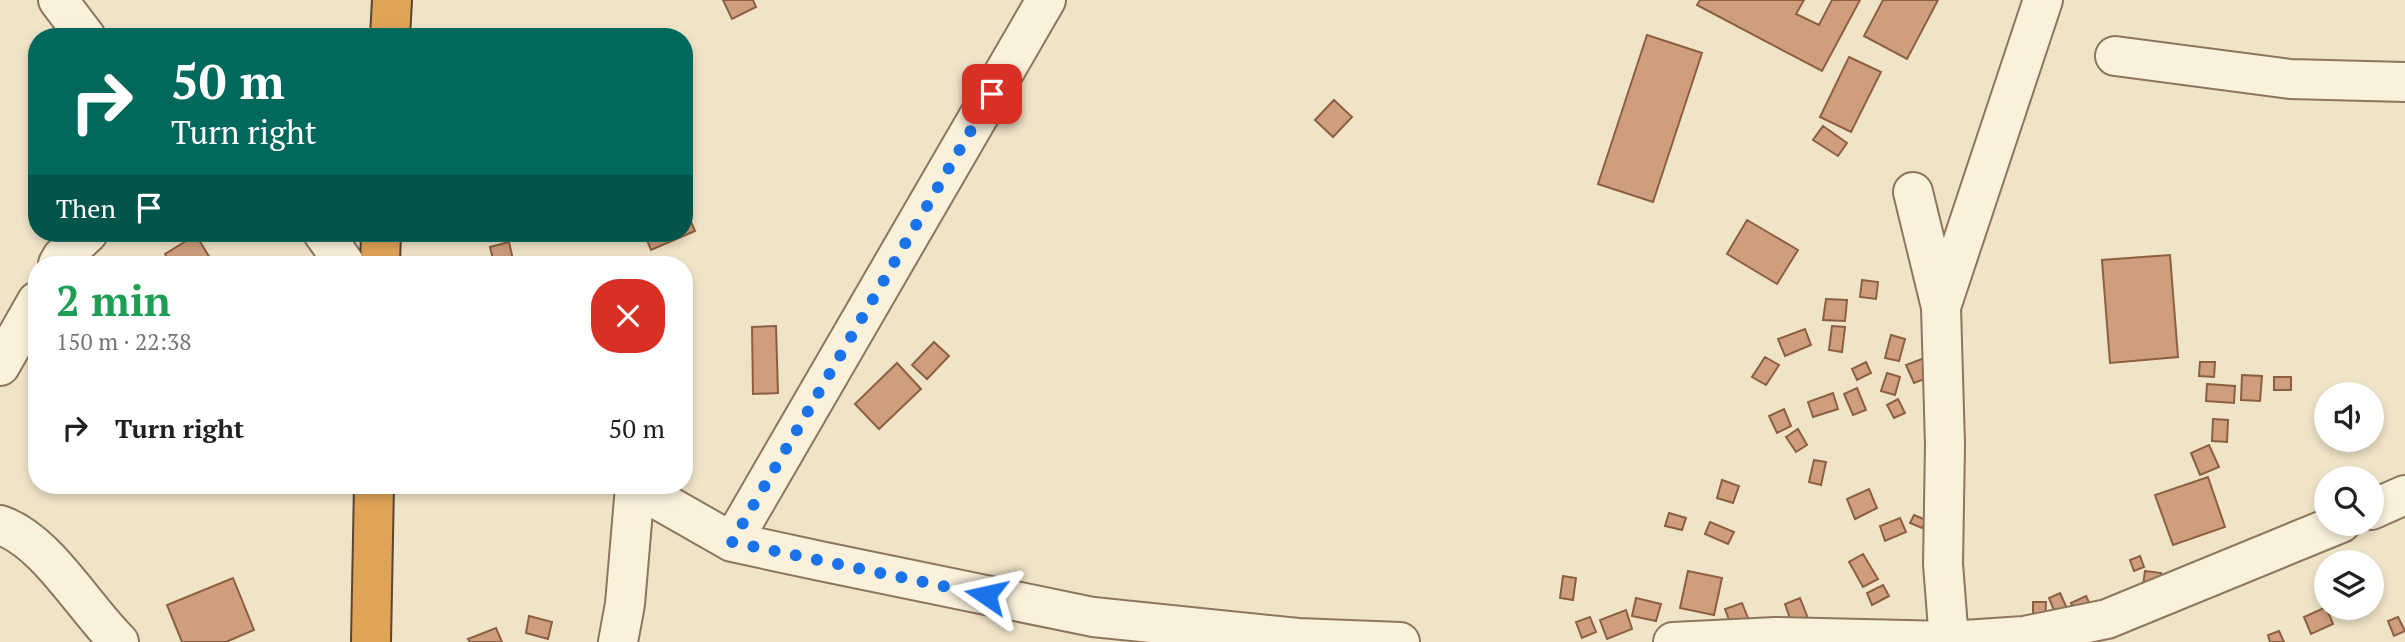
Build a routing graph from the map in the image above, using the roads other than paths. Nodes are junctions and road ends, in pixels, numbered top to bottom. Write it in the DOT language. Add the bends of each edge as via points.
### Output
graph roads {
  1 [pos="58,0"];
  2 [pos="392,0"];
  3 [pos="1046,0"];
  4 [pos="2043,0"];
  5 [pos="79,28"];
  6 [pos="390,28"];
  7 [pos="2115,57"];
  8 [pos="2405,82"];
  9 [pos="1913,192"];
  10 [pos="78,242"];
  11 [pos="63,256"];
  12 [pos="1941,307"];
  13 [pos="28,317"];
  14 [pos="0,366"];
  15 [pos="374,494"];
  16 [pos="633,494"];
  17 [pos="648,494"];
  18 [pos="2405,495"];
  19 [pos="2384,504"];
  20 [pos="0,525"];
  21 [pos="2314,534"];
  22 [pos="732,542"];
  23 [pos="2024,639"];
  24 [pos="1949,641"];
  25 [pos="120,642"];
  26 [pos="371,642"];
  27 [pos="618,642"];
  28 [pos="1400,642"];
  29 [pos="1673,642"];
  1 -- 5 [label="street"];
  2 -- 6 [label="highway"];
  3 -- 22 [label="street"];
  4 -- 12 [label="street"];
  7 -- 8 [label="street" via="2290,79"];
  9 -- 12 [label="street"];
  10 -- 11 [label="street"];
  12 -- 24 [label="street" via="1943,564"];
  13 -- 14 [label="street"];
  15 -- 26 [label="highway"];
  16 -- 27 [label="street"];
  17 -- 22 [label="street"];
  18 -- 19 [label="street"];
  20 -- 25 [label="street" via="15,530 53,564"];
  21 -- 23 [label="street" via="2107,619"];
  22 -- 28 [label="street" via="1093,617 1298,638"];
  23 -- 24 [label="street"];
  24 -- 29 [label="street" via="1776,636"];
}
